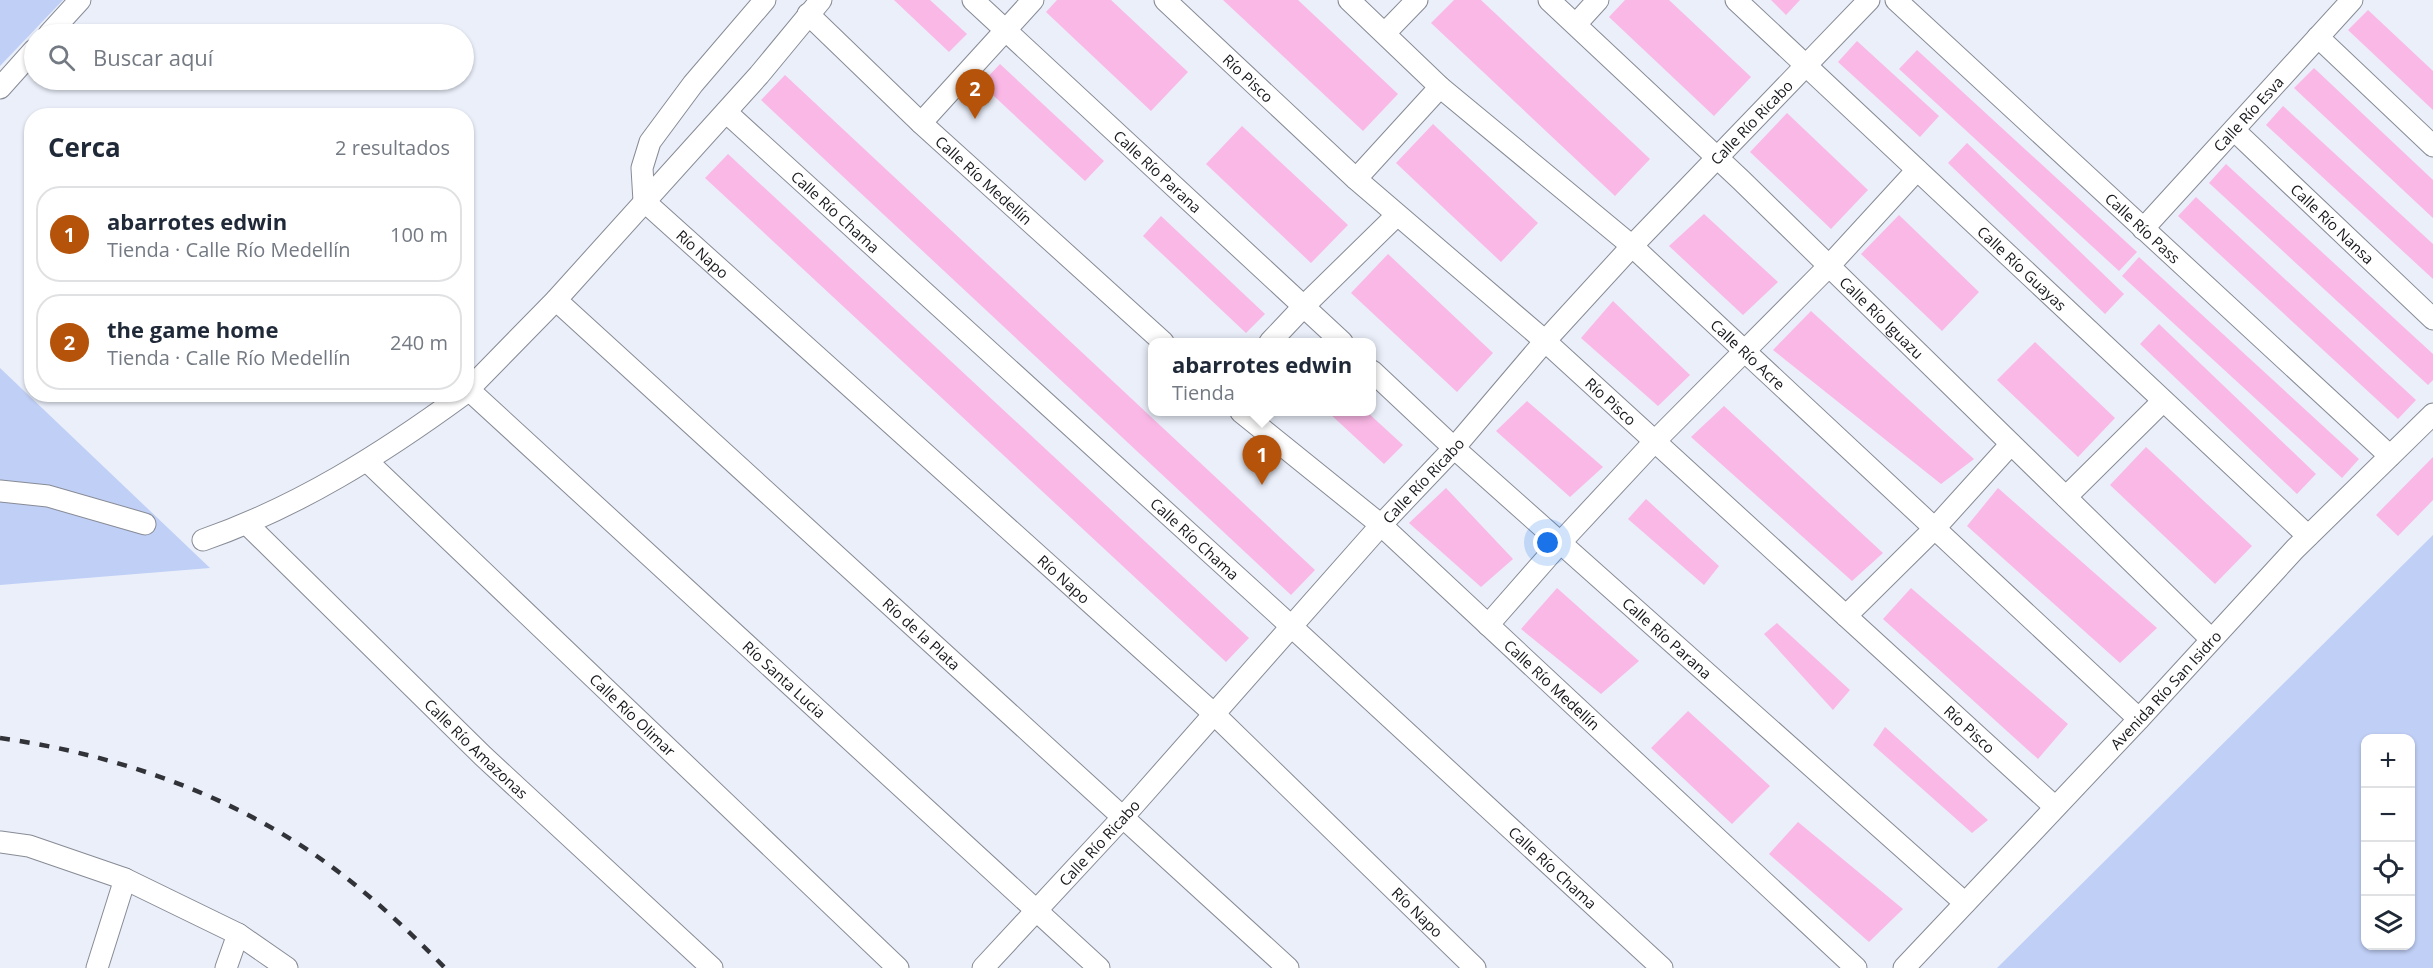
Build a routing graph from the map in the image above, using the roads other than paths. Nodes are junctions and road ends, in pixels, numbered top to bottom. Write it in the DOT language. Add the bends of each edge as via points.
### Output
graph roads {
  1 [pos="80,0"];
  2 [pos="765,0"];
  3 [pos="973,0"];
  4 [pos="1033,0"];
  5 [pos="1165,0"];
  6 [pos="1348,0"];
  7 [pos="1417,0"];
  8 [pos="1549,0"];
  9 [pos="1598,0"];
  10 [pos="1736,0"];
  11 [pos="1869,0"];
  12 [pos="1896,0"];
  13 [pos="2352,0"];
  14 [pos="815,7"];
  15 [pos="1577,23"];
  16 [pos="58,24"];
  17 [pos="1005,31"];
  18 [pos="1385,33"];
  19 [pos="2318,37"];
  20 [pos="24,61"];
  21 [pos="1806,66"];
  22 [pos="1440,87"];
  23 [pos="0,88"];
  24 [pos="726,112"];
  25 [pos="921,123"];
  26 [pos="2234,130"];
  27 [pos="2433,146"];
  28 [pos="1718,158"];
  29 [pos="1917,170"];
  30 [pos="1356,179"];
  31 [pos="644,201"];
  32 [pos="1397,215"];
  33 [pos="2143,229"];
  34 [pos="1632,246"];
  35 [pos="1829,266"];
  36 [pos="556,300"];
  37 [pos="1304,306"];
  38 [pos="2433,319"];
  39 [pos="1159,338"];
  40 [pos="1274,338"];
  41 [pos="1338,338"];
  42 [pos="1545,341"];
  43 [pos="1744,352"];
  44 [pos="1376,375"];
  45 [pos="474,384"];
  46 [pos="474,399"];
  47 [pos="2163,401"];
  48 [pos="452,402"];
  49 [pos="2433,414"];
  50 [pos="1247,416"];
  51 [pos="1655,441"];
  52 [pos="2011,444"];
  53 [pos="1454,448"];
  54 [pos="2390,456"];
  55 [pos="368,462"];
  56 [pos="0,492"];
  57 [pos="2066,497"];
  58 [pos="145,524"];
  59 [pos="247,525"];
  60 [pos="1381,525"];
  61 [pos="1935,528"];
  62 [pos="2308,536"];
  63 [pos="203,540"];
  64 [pos="1560,543"];
  65 [pos="1846,616"];
  66 [pos="1488,625"];
  67 [pos="1292,627"];
  68 [pos="2211,639"];
  69 [pos="1213,713"];
  70 [pos="2139,719"];
  71 [pos="2055,807"];
  72 [pos="1124,816"];
  73 [pos="0,842"];
  74 [pos="125,879"];
  75 [pos="1965,903"];
  76 [pos="1036,911"];
  77 [pos="238,934"];
  78 [pos="98,968"];
  79 [pos="226,968"];
  80 [pos="287,968"];
  81 [pos="712,968"];
  82 [pos="898,968"];
  83 [pos="983,968"];
  84 [pos="1099,968"];
  85 [pos="1288,968"];
  86 [pos="1475,968"];
  87 [pos="1662,968"];
  88 [pos="1856,968"];
  89 [pos="1904,968"];
  1 -- 16 [label="street"];
  2 -- 31 [label="street" via="693,84 650,142 642,168"];
  3 -- 17 [label="street, Calle Río Parana"];
  4 -- 17 [label="street"];
  5 -- 30 [label="street, Río Pisco"];
  6 -- 18 [label="street, Calle Río Acre"];
  7 -- 18 [label="street"];
  8 -- 15 [label="street, Calle Río Iguazu"];
  9 -- 15 [label="street"];
  10 -- 21 [label="street, Calle Río Guayas"];
  11 -- 21 [label="street, Calle Río Ricabo"];
  12 -- 33 [label="street, Calle Río Pass"];
  13 -- 19 [label="street, Calle Río Esva"];
  14 -- 24 [label="street"];
  14 -- 25 [label="street, Calle Río Medellín"];
  15 -- 28 [label="street, Calle Río Iguazu"];
  17 -- 25 [label="street"];
  17 -- 37 [label="street, Calle Río Parana"];
  18 -- 22 [label="street, Calle Río Acre"];
  19 -- 26 [label="street, Calle Río Esva"];
  19 -- 27 [label="street"];
  20 -- 23 [label="street"];
  21 -- 28 [label="street, Calle Río Ricabo"];
  21 -- 29 [label="street, Calle Río Guayas"];
  22 -- 30 [label="street"];
  22 -- 34 [label="street, Calle Río Acre"];
  24 -- 31 [label="street"];
  24 -- 67 [label="street, Calle Río Chama"];
  25 -- 39 [label="street, Calle Río Medellín"];
  26 -- 33 [label="street, Calle Río Esva"];
  26 -- 38 [label="street, Calle Río Nansa"];
  28 -- 34 [label="street, Calle Río Ricabo"];
  28 -- 35 [label="street, Calle Río Iguazu"];
  29 -- 35 [label="street"];
  29 -- 47 [label="street, Calle Río Guayas"];
  30 -- 32 [label="street, Río Pisco"];
  31 -- 36 [label="street"];
  31 -- 69 [label="street, Río Napo"];
  32 -- 37 [label="street"];
  32 -- 42 [label="street, Río Pisco"];
  33 -- 54 [label="street, Calle Río Pass"];
  34 -- 42 [label="street, Calle Río Ricabo"];
  34 -- 43 [label="street, Calle Río Acre"];
  35 -- 43 [label="street"];
  35 -- 52 [label="street, Calle Río Iguazu"];
  36 -- 45 [label="street"];
  36 -- 72 [label="street, Río de la Plata"];
  37 -- 40 [label="street"];
  37 -- 41 [label="street, Calle Río Parana"];
  42 -- 51 [label="street, Río Pisco"];
  42 -- 53 [label="street, Calle Río Ricabo"];
  43 -- 51 [label="street"];
  43 -- 61 [label="street, Calle Río Acre"];
  44 -- 53 [label="street, Calle Río Parana"];
  46 -- 76 [label="street, Río Santa Lucia"];
  47 -- 57 [label="street"];
  47 -- 62 [label="street, Calle Río Guayas"];
  48 -- 55 [label="street"];
  49 -- 54 [label="street, Avenida Río San Isidro"];
  50 -- 60 [label="street, Calle Río Medellín"];
  51 -- 64 [label="street"];
  51 -- 65 [label="street, Río Pisco"];
  52 -- 57 [label="street, Calle Río Iguazu"];
  52 -- 61 [label="street"];
  53 -- 60 [label="street, Calle Río Ricabo"];
  53 -- 64 [label="street, Calle Río Parana"];
  54 -- 62 [label="street, Avenida Río San Isidro"];
  55 -- 59 [label="street"];
  55 -- 82 [label="street, Calle Río Olimar"];
  56 -- 58 [label="street" via="48,496"];
  57 -- 68 [label="street, Calle Río Iguazu"];
  59 -- 63 [label="street"];
  59 -- 81 [label="street, Calle Río Amazonas" via="483,756"];
  60 -- 66 [label="street, Calle Río Medellín"];
  60 -- 67 [label="street, Calle Río Ricabo"];
  61 -- 65 [label="street"];
  61 -- 70 [label="street, Calle Río Acre"];
  62 -- 68 [label="street, Avenida Río San Isidro"];
  64 -- 66 [label="street"];
  64 -- 75 [label="street, Calle Río Parana"];
  65 -- 71 [label="street, Río Pisco"];
  66 -- 88 [label="street, Calle Río Medellín"];
  67 -- 69 [label="street, Calle Río Ricabo"];
  67 -- 87 [label="street, Calle Río Chama"];
  68 -- 70 [label="street, Avenida Río San Isidro"];
  69 -- 72 [label="street, Calle Río Ricabo"];
  69 -- 86 [label="street, Río Napo"];
  70 -- 71 [label="street, Avenida Río San Isidro"];
  71 -- 75 [label="street, Avenida Río San Isidro"];
  72 -- 76 [label="street, Calle Río Ricabo"];
  72 -- 85 [label="street, Río de la Plata"];
  73 -- 74 [label="street" via="28,846"];
  74 -- 77 [label="street"];
  74 -- 78 [label="street"];
  75 -- 89 [label="street, Avenida Río San Isidro"];
  76 -- 83 [label="street, Calle Río Ricabo"];
  76 -- 84 [label="street, Río Santa Lucia"];
  77 -- 79 [label="street"];
  77 -- 80 [label="street"];
}
